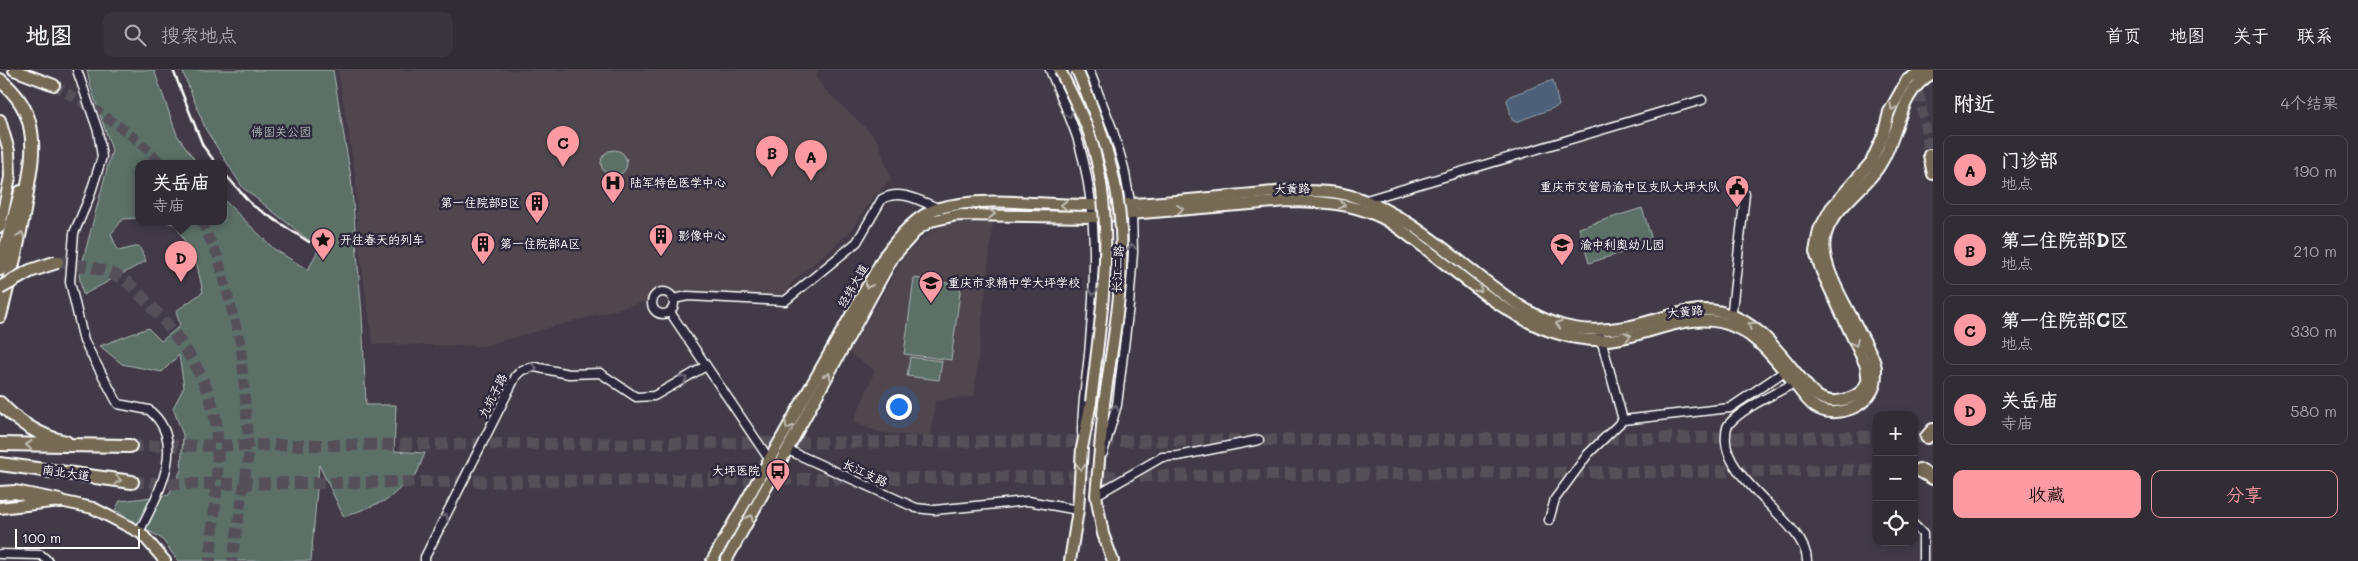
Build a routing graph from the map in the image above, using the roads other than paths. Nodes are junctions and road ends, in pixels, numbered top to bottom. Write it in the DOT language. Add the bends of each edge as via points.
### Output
graph roads {
  1 [pos="14,70"];
  2 [pos="78,70"];
  3 [pos="1050,70"];
  4 [pos="1060,70"];
  5 [pos="1077,70"];
  6 [pos="1089,70"];
  7 [pos="1922,70"];
  8 [pos="1933,73"];
  9 [pos="0,80"];
  10 [pos="54,85"];
  11 [pos="1702,100"];
  12 [pos="0,120"];
  13 [pos="1929,155"];
  14 [pos="32,158"];
  15 [pos="1124,168"];
  16 [pos="1085,169"];
  17 [pos="1933,172"];
  18 [pos="1746,194"];
  19 [pos="1361,205"];
  20 [pos="1092,206"];
  21 [pos="939,208"];
  22 [pos="1131,208"];
  23 [pos="957,215"];
  24 [pos="1093,217"];
  25 [pos="0,227"];
  26 [pos="57,262"];
  27 [pos="0,269"];
  28 [pos="0,288"];
  29 [pos="673,299"];
  30 [pos="670,312"];
  31 [pos="0,316"];
  32 [pos="1731,321"];
  33 [pos="1600,335"];
  34 [pos="706,366"];
  35 [pos="1785,371"];
  36 [pos="1794,383"];
  37 [pos="0,403"];
  38 [pos="1623,420"];
  39 [pos="1259,440"];
  40 [pos="0,444"];
  41 [pos="130,446"];
  42 [pos="92,447"];
  43 [pos="1082,448"];
  44 [pos="788,450"];
  45 [pos="769,459"];
  46 [pos="0,464"];
  47 [pos="1933,467"];
  48 [pos="60,472"];
  49 [pos="1097,472"];
  50 [pos="0,473"];
  51 [pos="1933,478"];
  52 [pos="132,482"];
  53 [pos="0,493"];
  54 [pos="1096,495"];
  55 [pos="60,500"];
  56 [pos="0,508"];
  57 [pos="1078,510"];
  58 [pos="1549,520"];
  59 [pos="1918,529"];
  60 [pos="139,532"];
  61 [pos="0,554"];
  62 [pos="48,561"];
  63 [pos="165,561"];
  64 [pos="425,561"];
  65 [pos="712,561"];
  66 [pos="726,561"];
  67 [pos="1070,561"];
  68 [pos="1113,561"];
  69 [pos="1807,561"];
  70 [pos="1923,561"];
  1 -- 10 [label="main road"];
  2 -- 60 [label="street" via="98,131 102,157 74,233 70,273 84,340 118,404 150,410 166,432 166,473"];
  3 -- 16 [label="street, 长江二路, one-way" via="1077,138"];
  4 -- 43 [label="main road, 长江二路, bridge" via="1090,136 1105,203 1106,274 1091,402"];
  5 -- 49 [label="main road, 长江二路, bridge" via="1104,137 1121,229 1119,299"];
  6 -- 15 [label="street, 长江二路"];
  7 -- 32 [label="main road, 大黄路, one-way" via="1907,80 1889,112 1884,136 1871,162 1831,208 1819,230 1815,252 1866,366 1867,382 1847,399 1834,402 1820,398 1766,337 1748,322"];
  8 -- 36 [label="main road, 大黄路" via="1912,90 1880,166 1835,215 1826,234 1824,253 1876,364 1875,384 1864,402 1850,409 1832,412 1816,407"];
  9 -- 14 [label="highway" via="22,103 31,130"];
  11 -- 19 [label="street"];
  12 -- 25 [label="main road" via="9,151 10,177"];
  13 -- 17 [label="main road"];
  14 -- 27 [label="highway"];
  31 -- 14 [label="highway, one-way" via="23,227"];
  15 -- 16 [label="street" via="1115,181 1105,185 1090,178"];
  15 -- 22 [label="street, 长江二路"];
  16 -- 20 [label="street, 长江二路"];
  18 -- 32 [label="street"];
  19 -- 22 [label="main road, 大黄路" via="1320,191"];
  19 -- 33 [label="main road, 大黄路" via="1532,324 1555,333"];
  20 -- 21 [label="main road, 经纬大道, one-way" via="971,203"];
  20 -- 22 [label="main road, 经纬大道"];
  20 -- 24 [label="street, 长江二路"];
  21 -- 23 [label="street"];
  21 -- 29 [label="street" via="905,195 888,195 882,199 856,242 785,301 688,296"];
  21 -- 45 [label="main road, 经纬大道, one-way" via="913,223 885,254"];
  22 -- 24 [label="main road, 经纬大道"];
  49 -- 22 [label="street, 长江二路, one-way" via="1117,405 1129,305"];
  23 -- 24 [label="main road, 经纬大道, one-way"];
  44 -- 23 [label="main road, 经纬大道, one-way" via="893,257 918,229 930,221"];
  24 -- 43 [label="street, 长江二路, one-way" via="1094,288 1082,400"];
  26 -- 28 [label="highway, bridge" via="30,271"];
  29 -- 30 [label="street"];
  29 -- 30 [label="street" via="662,293 653,300 657,312"];
  30 -- 34 [label="street"];
  32 -- 33 [label="main road, 大黄路" via="1672,324 1632,336"];
  32 -- 35 [label="main road, 大黄路" via="1760,343"];
  33 -- 38 [label="street"];
  34 -- 45 [label="street"];
  64 -- 34 [label="street, 九坑子路, one-way" via="511,384 522,370 535,367 569,374 600,373 630,394 644,398 654,396"];
  35 -- 36 [label="main road, 大黄路"];
  35 -- 38 [label="street" via="1730,408"];
  36 -- 69 [label="street" via="1737,416 1727,426 1724,444 1753,490 1782,518 1802,544"];
  37 -- 42 [label="highway" via="12,416 30,426 60,440"];
  38 -- 58 [label="street" via="1588,454 1555,499"];
  39 -- 54 [label="street" via="1162,457"];
  42 -- 40 [label="highway, 南北大道, one-way"];
  41 -- 42 [label="highway, 南北大道"];
  43 -- 57 [label="main road, 长江二路, one-way"];
  44 -- 57 [label="street, 长江支路" via="916,508 934,510 1028,501"];
  66 -- 44 [label="main road, 经纬大道, one-way"];
  45 -- 65 [label="main road, 经纬大道"];
  46 -- 48 [label="highway, 南北大道"];
  47 -- 51 [label="highway" via="1919,470"];
  48 -- 50 [label="highway"];
  48 -- 52 [label="highway, 南北大道, one-way"];
  49 -- 54 [label="main road, 长江二路"];
  53 -- 55 [label="highway" via="15,492"];
  54 -- 68 [label="main road, 长江二路" via="1103,534"];
  55 -- 56 [label="main road"];
  55 -- 60 [label="main road" via="93,508"];
  57 -- 67 [label="main road, 长江二路"];
  59 -- 70 [label="street" via="1923,534"];
  60 -- 63 [label="main road"];
  61 -- 62 [label="street" via="41,555"];
}
